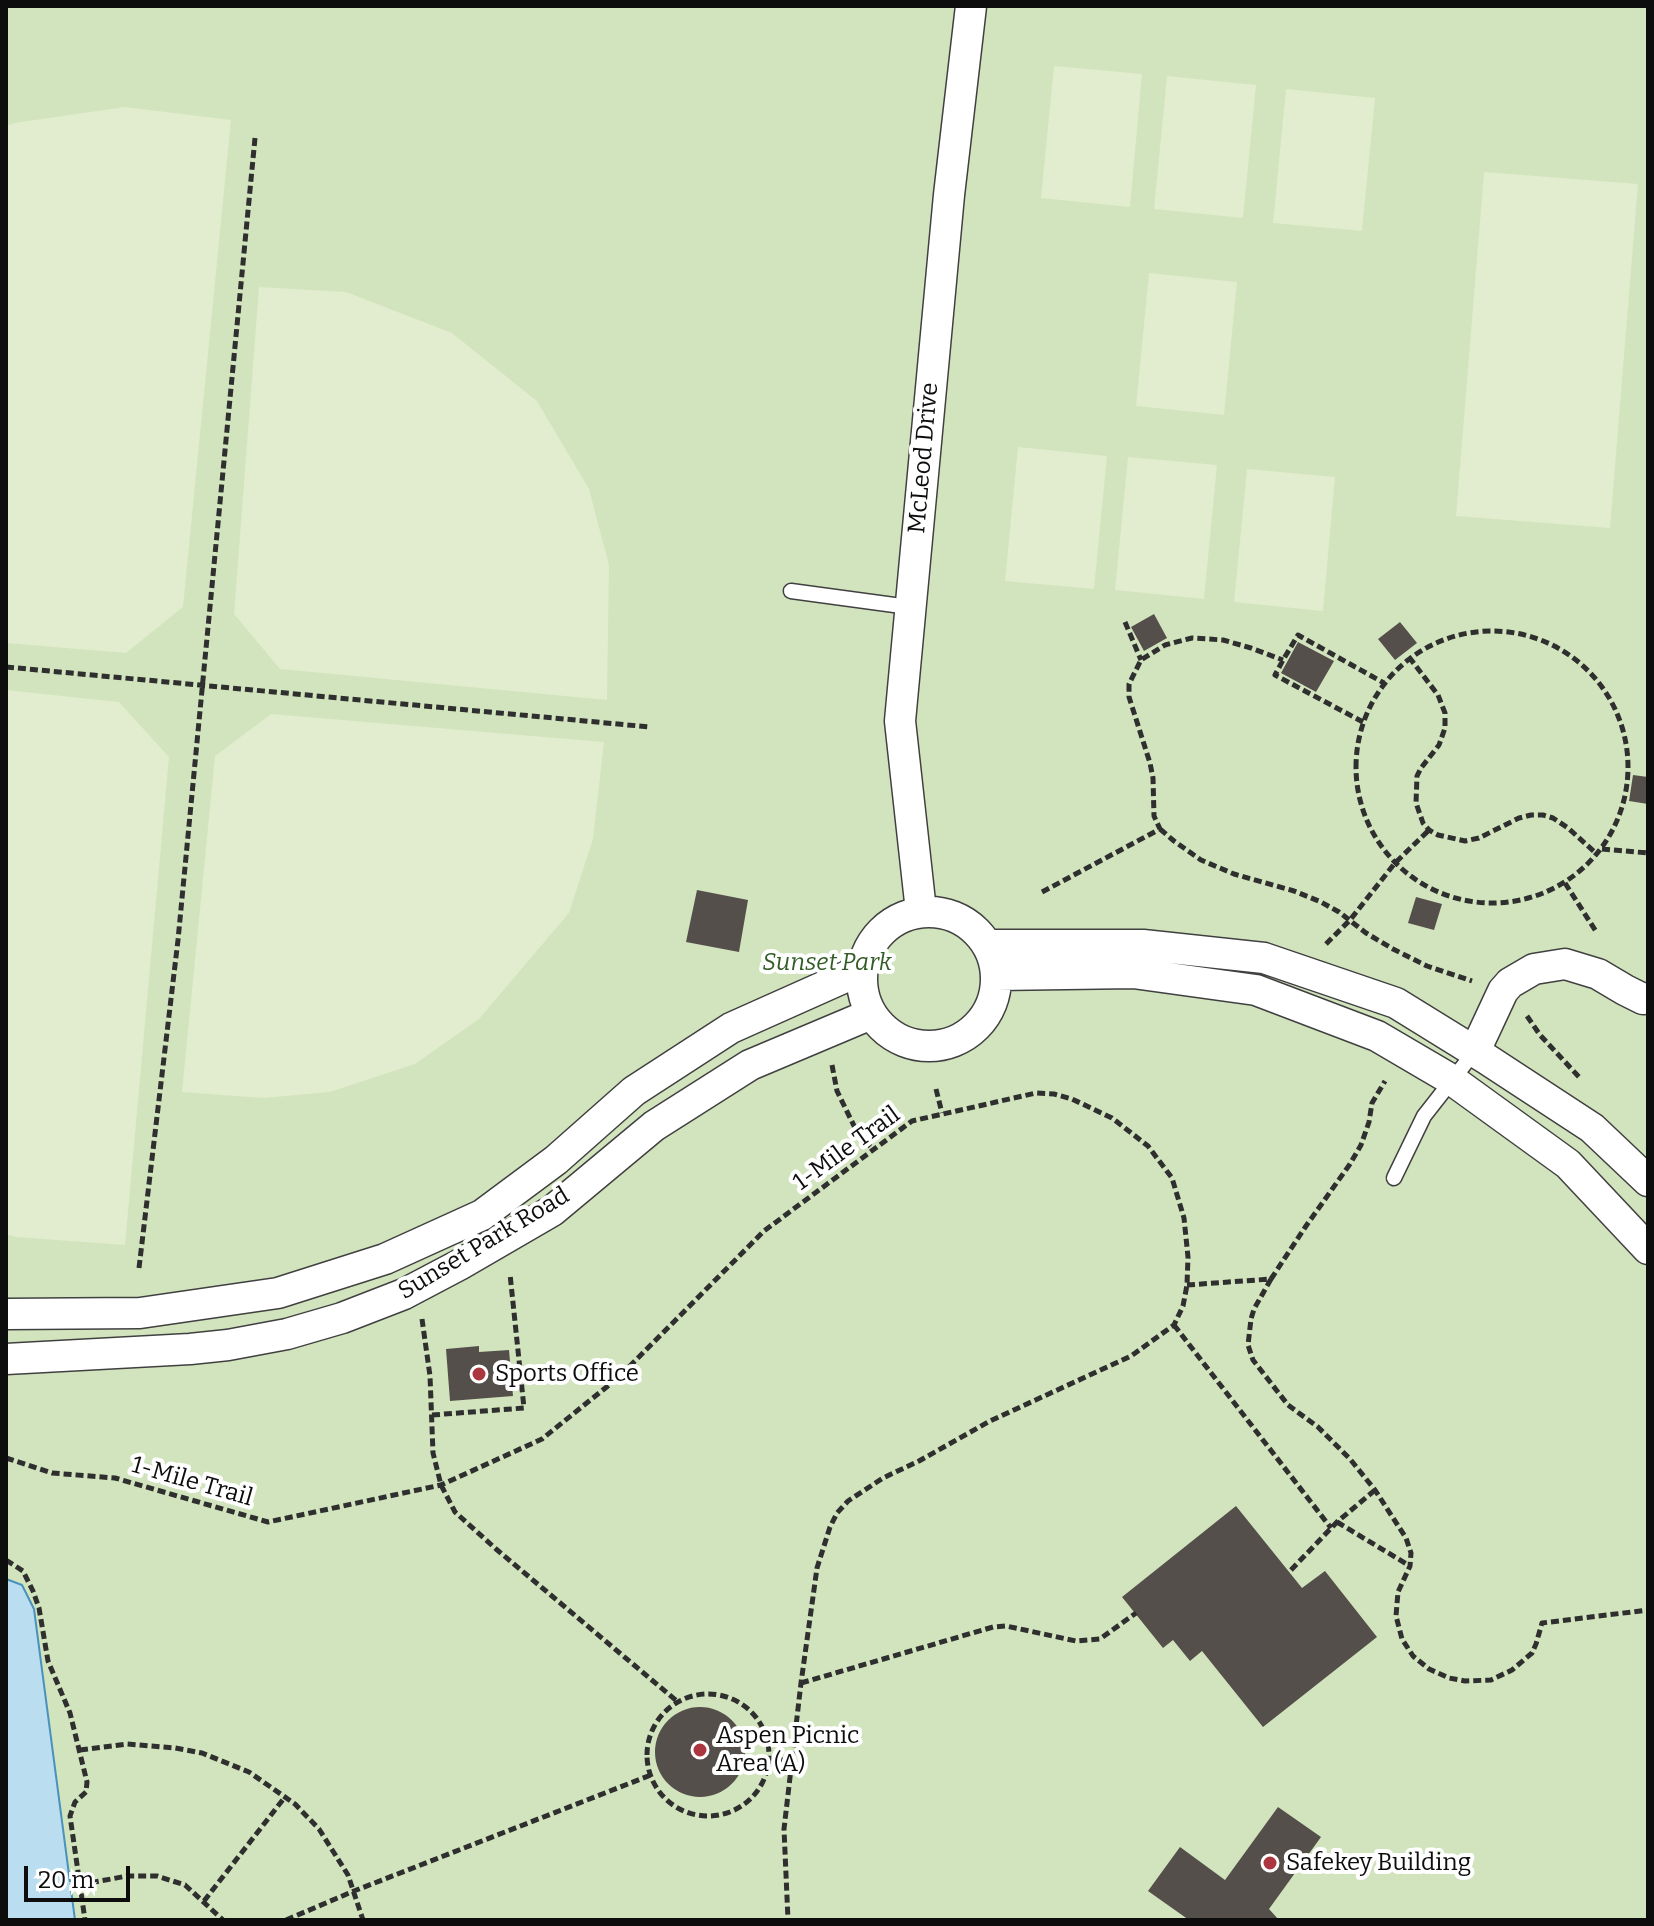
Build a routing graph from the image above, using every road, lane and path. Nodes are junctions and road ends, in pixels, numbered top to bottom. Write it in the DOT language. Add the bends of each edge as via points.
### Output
graph roads {
  1 [pos="971,6"];
  2 [pos="255,138"];
  3 [pos="791,591"];
  4 [pos="909,607"];
  5 [pos="1125,622"];
  6 [pos="1409,657"];
  7 [pos="1141,660"];
  8 [pos="1283,660"];
  9 [pos="6,667"];
  10 [pos="1384,683"];
  11 [pos="201,686"];
  12 [pos="1363,722"];
  13 [pos="650,727"];
  14 [pos="1160,829"];
  15 [pos="1429,830"];
  16 [pos="1600,852"];
  17 [pos="1648,853"];
  18 [pos="1395,863"];
  19 [pos="1565,883"];
  20 [pos="1042,892"];
  21 [pos="921,911"];
  22 [pos="1350,920"];
  23 [pos="1597,933"];
  24 [pos="987,945"];
  25 [pos="1320,951"];
  26 [pos="861,970"];
  27 [pos="997,975"];
  28 [pos="1478,983"];
  29 [pos="1648,998"];
  30 [pos="1523,1011"];
  31 [pos="871,1014"];
  32 [pos="1475,1051"];
  33 [pos="834,1073"];
  34 [pos="1452,1080"];
  35 [pos="1385,1081"];
  36 [pos="1585,1083"];
  37 [pos="936,1089"];
  38 [pos="942,1113"];
  39 [pos="873,1149"];
  40 [pos="1394,1178"];
  41 [pos="1648,1181"];
  42 [pos="1648,1249"];
  43 [pos="139,1268"];
  44 [pos="509,1270"];
  45 [pos="1271,1279"];
  46 [pos="1187,1285"];
  47 [pos="6,1314"];
  48 [pos="422,1318"];
  49 [pos="1174,1325"];
  50 [pos="6,1359"];
  51 [pos="432,1415"];
  52 [pos="6,1458"];
  53 [pos="441,1485"];
  54 [pos="1375,1490"];
  55 [pos="1337,1522"];
  56 [pos="1331,1528"];
  57 [pos="6,1560"];
  58 [pos="1410,1566"];
  59 [pos="1291,1570"];
  60 [pos="1648,1610"];
  61 [pos="1136,1613"];
  62 [pos="801,1683"];
  63 [pos="678,1702"];
  64 [pos="80,1750"];
  65 [pos="769,1760"];
  66 [pos="792,1760"];
  67 [pos="651,1775"];
  68 [pos="285,1797"];
  69 [pos="79,1885"];
  70 [pos="354,1891"];
  71 [pos="204,1901"];
  72 [pos="85,1920"];
  73 [pos="223,1920"];
  74 [pos="286,1920"];
  75 [pos="363,1920"];
  76 [pos="788,1920"];
  1 -- 4 [label="street, McLeod Drive"];
  2 -- 11 [label="path"];
  3 -- 4 [label="lane"];
  4 -- 21 [label="street, McLeod Drive" via="900,721"];
  5 -- 7 [label="path"];
  6 -- 10 [label="path"];
  6 -- 15 [label="path" via="1445,713 1439,745 1417,776 1416,803"];
  6 -- 16 [label="path" via="1443,638 1487,631 1530,637 1569,655 1601,685 1625,724 1630,770 1621,816"];
  7 -- 8 [label="path" via="1165,645 1192,638 1223,640"];
  7 -- 14 [label="path" via="1129,684 1129,697 1150,763"];
  8 -- 10 [label="path" via="1298,635"];
  8 -- 12 [label="path" via="1275,675"];
  9 -- 11 [label="path"];
  10 -- 12 [label="path"];
  11 -- 13 [label="path"];
  11 -- 43 [label="path" via="178,940"];
  12 -- 18 [label="path" via="1355,779 1366,822"];
  14 -- 20 [label="path"];
  14 -- 22 [label="path" via="1201,860 1294,891"];
  15 -- 16 [label="path" via="1465,841 1519,818 1543,815"];
  15 -- 18 [label="path"];
  16 -- 17 [label="path"];
  16 -- 19 [label="path"];
  18 -- 19 [label="path" via="1429,888 1473,903 1520,902"];
  18 -- 22 [label="path"];
  19 -- 23 [label="path"];
  21 -- 24 [label="street" via="964,920"];
  21 -- 26 [label="street" via="899,917 881,931"];
  22 -- 25 [label="path"];
  22 -- 28 [label="path" via="1427,966"];
  24 -- 27 [label="street"];
  24 -- 32 [label="street" via="1143,945 1264,958 1396,1003"];
  26 -- 31 [label="street" via="862,993"];
  26 -- 47 [label="street, Sunset Park Road" via="731,1028 634,1091 556,1160 482,1215 385,1259 278,1293 140,1313"];
  27 -- 31 [label="street" via="995,997 985,1017 950,1043 928,1047 905,1042 885,1031"];
  27 -- 34 [label="street" via="1133,973 1256,990 1377,1036"];
  29 -- 32 [label="street" via="1565,964 1534,969 1503,991"];
  30 -- 36 [label="path"];
  31 -- 50 [label="street, Sunset Park Road" via="750,1065 654,1126 552,1211 404,1294 301,1330 228,1345"];
  32 -- 34 [label="lane"];
  32 -- 41 [label="street" via="1592,1128"];
  33 -- 39 [label="path" via="858,1134"];
  34 -- 40 [label="lane" via="1424,1116"];
  34 -- 42 [label="street" via="1568,1164"];
  35 -- 45 [label="path" via="1350,1164"];
  37 -- 38 [label="path"];
  38 -- 39 [label="path, 1-Mile Trail" via="912,1121"];
  38 -- 46 [label="path, 1-Mile Trail" via="1036,1093 1072,1099 1112,1118 1148,1146 1172,1178 1184,1218"];
  39 -- 53 [label="path, 1-Mile Trail" via="764,1231 619,1377 542,1439"];
  44 -- 51 [label="path" via="524,1408"];
  45 -- 46 [label="path"];
  45 -- 54 [label="path" via="1251,1319 1248,1345 1253,1360 1288,1405 1342,1450"];
  46 -- 49 [label="path, 1-Mile Trail"];
  48 -- 51 [label="path"];
  49 -- 56 [label="path"];
  49 -- 62 [label="path" via="1131,1356 990,1421 848,1501 830,1527 817,1568"];
  51 -- 53 [label="path"];
  52 -- 53 [label="path, 1-Mile Trail" via="52,1473 115,1478 268,1522"];
  53 -- 63 [label="path" via="455,1512"];
  54 -- 55 [label="path"];
  54 -- 58 [label="path" via="1406,1538"];
  55 -- 56 [label="path"];
  55 -- 58 [label="path"];
  56 -- 59 [label="path"];
  57 -- 64 [label="path" via="23,1571 33,1591 48,1661"];
  58 -- 60 [label="path" via="1398,1592 1396,1616 1402,1639 1429,1669 1465,1681 1491,1680 1512,1670 1532,1653 1542,1623"];
  61 -- 62 [label="path" via="1100,1639 1076,1641 993,1627"];
  62 -- 66 [label="path"];
  63 -- 65 [label="path" via="698,1694 737,1701 765,1730"];
  63 -- 67 [label="path" via="652,1730 647,1750"];
  64 -- 68 [label="path" via="127,1744 202,1753 249,1772"];
  64 -- 69 [label="path" via="86,1792 70,1816"];
  65 -- 66 [label="path"];
  65 -- 67 [label="path" via="760,1788 746,1803 708,1816 671,1803"];
  66 -- 76 [label="path" via="784,1829"];
  67 -- 70 [label="path"];
  68 -- 70 [label="path" via="319,1829"];
  68 -- 71 [label="path"];
  69 -- 71 [label="path" via="157,1876 185,1885"];
  69 -- 72 [label="path"];
  70 -- 74 [label="path"];
  70 -- 75 [label="path"];
  71 -- 73 [label="path"];
}
